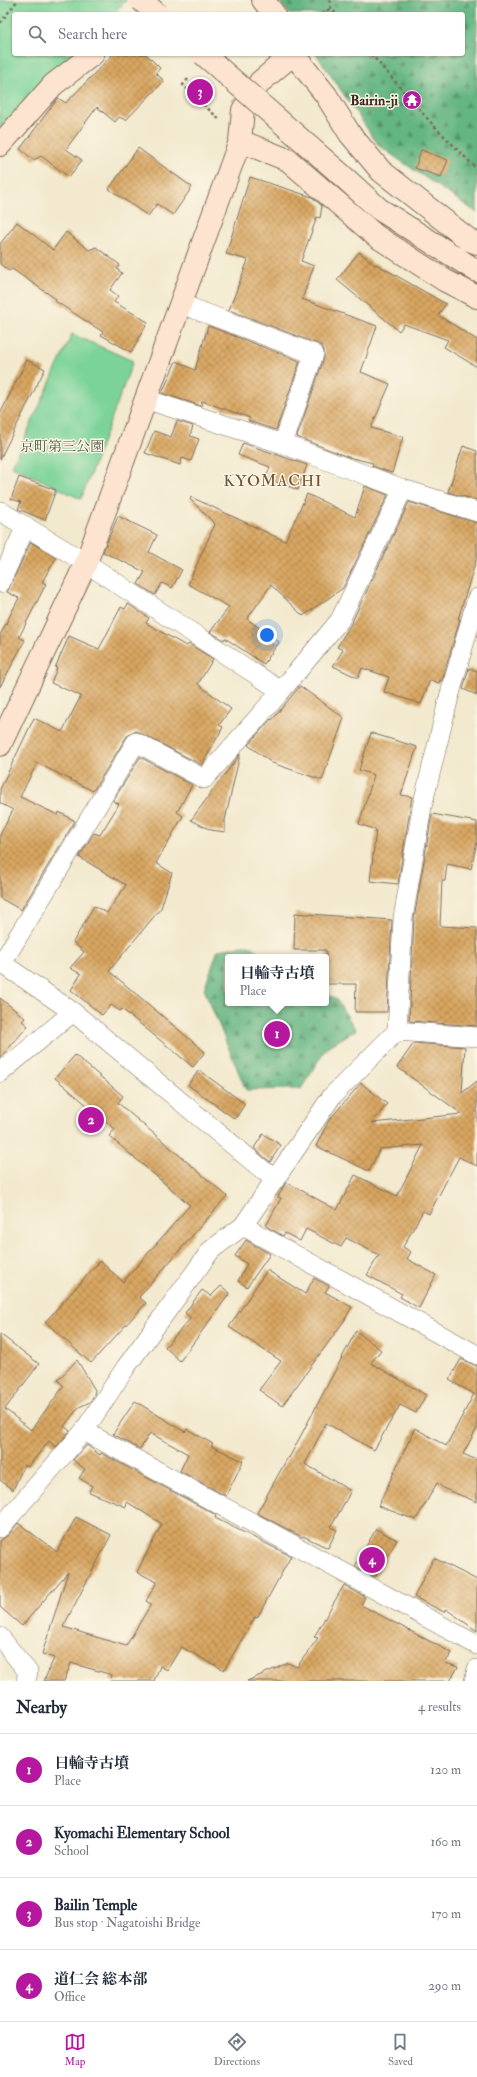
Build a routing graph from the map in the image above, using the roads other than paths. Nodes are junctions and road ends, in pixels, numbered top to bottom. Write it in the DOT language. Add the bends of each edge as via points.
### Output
graph roads {
  1 [pos="141,0"];
  2 [pos="150,0"];
  3 [pos="262,0"];
  4 [pos="139,12"];
  5 [pos="155,12"];
  6 [pos="272,12"];
  7 [pos="89,56"];
  8 [pos="205,56"];
  9 [pos="292,56"];
  10 [pos="296,56"];
  11 [pos="240,141"];
  12 [pos="0,145"];
  13 [pos="477,243"];
  14 [pos="477,271"];
  15 [pos="477,297"];
  16 [pos="181,304"];
  17 [pos="145,399"];
  18 [pos="283,444"];
  19 [pos="403,490"];
  20 [pos="0,511"];
  21 [pos="477,512"];
  22 [pos="26,526"];
  23 [pos="86,563"];
  24 [pos="0,583"];
  25 [pos="477,598"];
  26 [pos="281,691"];
  27 [pos="1,740"];
  28 [pos="1,963"];
  29 [pos="73,1012"];
  30 [pos="397,1031"];
  31 [pos="477,1037"];
  32 [pos="0,1073"];
  33 [pos="275,1180"];
  34 [pos="243,1226"];
  35 [pos="477,1355"];
  36 [pos="84,1431"];
  37 [pos="3,1517"];
  38 [pos="0,1637"];
  39 [pos="477,1645"];
  40 [pos="477,1669"];
  41 [pos="26,1681"];
  42 [pos="474,1681"];
  1 -- 5 [label="street, bridge"];
  2 -- 4 [label="street"];
  3 -- 6 [label="street"];
  7 -- 12 [label="street" via="53,85"];
  8 -- 14 [label="street, bridge" via="379,208"];
  9 -- 11 [label="street" via="260,82 243,110"];
  10 -- 13 [label="street" via="326,95 350,134 381,171 469,240"];
  11 -- 15 [label="street" via="288,160 376,236 444,280"];
  11 -- 16 [label="street"];
  16 -- 17 [label="street"];
  16 -- 18 [label="street" via="314,354"];
  17 -- 18 [label="street"];
  17 -- 23 [label="street"];
  18 -- 19 [label="street"];
  19 -- 21 [label="street"];
  19 -- 26 [label="street" via="340,620"];
  20 -- 22 [label="street"];
  22 -- 23 [label="street"];
  22 -- 24 [label="street"];
  23 -- 26 [label="street"];
  23 -- 27 [label="street"];
  25 -- 30 [label="street" via="422,807 403,918"];
  26 -- 28 [label="street" via="204,779 136,742"];
  28 -- 29 [label="street"];
  29 -- 32 [label="street"];
  29 -- 33 [label="street"];
  30 -- 31 [label="street"];
  30 -- 33 [label="street" via="332,1096"];
  33 -- 34 [label="street"];
  34 -- 35 [label="street"];
  34 -- 36 [label="street" via="211,1250 126,1367"];
  36 -- 37 [label="street"];
  36 -- 39 [label="street"];
  38 -- 41 [label="street" via="28,1672"];
  40 -- 42 [label="street"];
}
